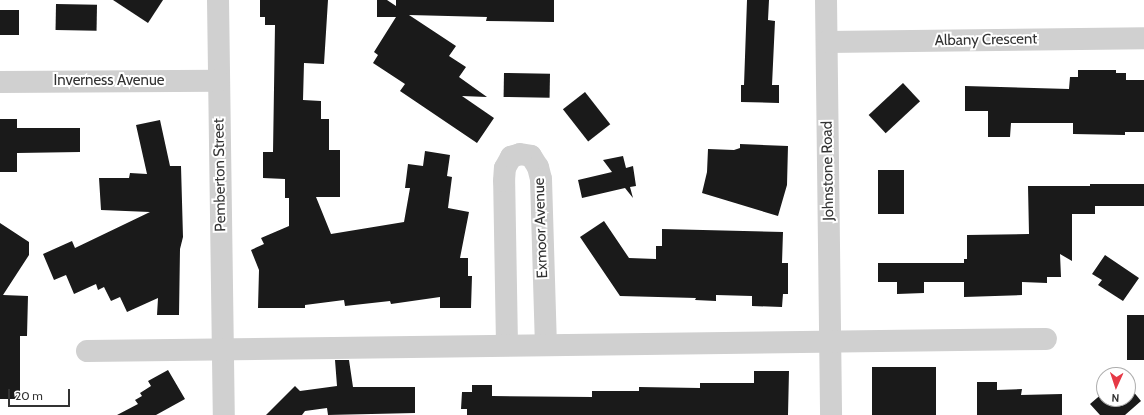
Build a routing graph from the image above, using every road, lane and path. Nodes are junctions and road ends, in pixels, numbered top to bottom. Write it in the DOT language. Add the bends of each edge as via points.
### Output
graph roads {
  1 [pos="218,0"];
  2 [pos="826,0"];
  3 [pos="1144,38"];
  4 [pos="827,42"];
  5 [pos="219,81"];
  6 [pos="0,82"];
  7 [pos="1046,339"];
  8 [pos="830,342"];
  9 [pos="546,345"];
  10 [pos="507,346"];
  11 [pos="223,349"];
  12 [pos="87,351"];
  13 [pos="224,415"];
  14 [pos="831,415"];
  1 -- 5 [label="street, Pemberton Street"];
  2 -- 4 [label="street, Johnstone Road"];
  3 -- 4 [label="street, Albany Crescent"];
  4 -- 8 [label="street, Johnstone Road"];
  5 -- 6 [label="street, Inverness Avenue"];
  5 -- 11 [label="street, Pemberton Street"];
  7 -- 8 [label="street"];
  8 -- 9 [label="street"];
  8 -- 14 [label="street, Johnstone Road"];
  9 -- 10 [label="street"];
  9 -- 10 [label="street, Exmoor Avenue" via="540,179 538,167 531,156 520,154 512,157 505,168 504,181"];
  10 -- 11 [label="street"];
  11 -- 12 [label="street"];
  11 -- 13 [label="street, Pemberton Street"];
}
